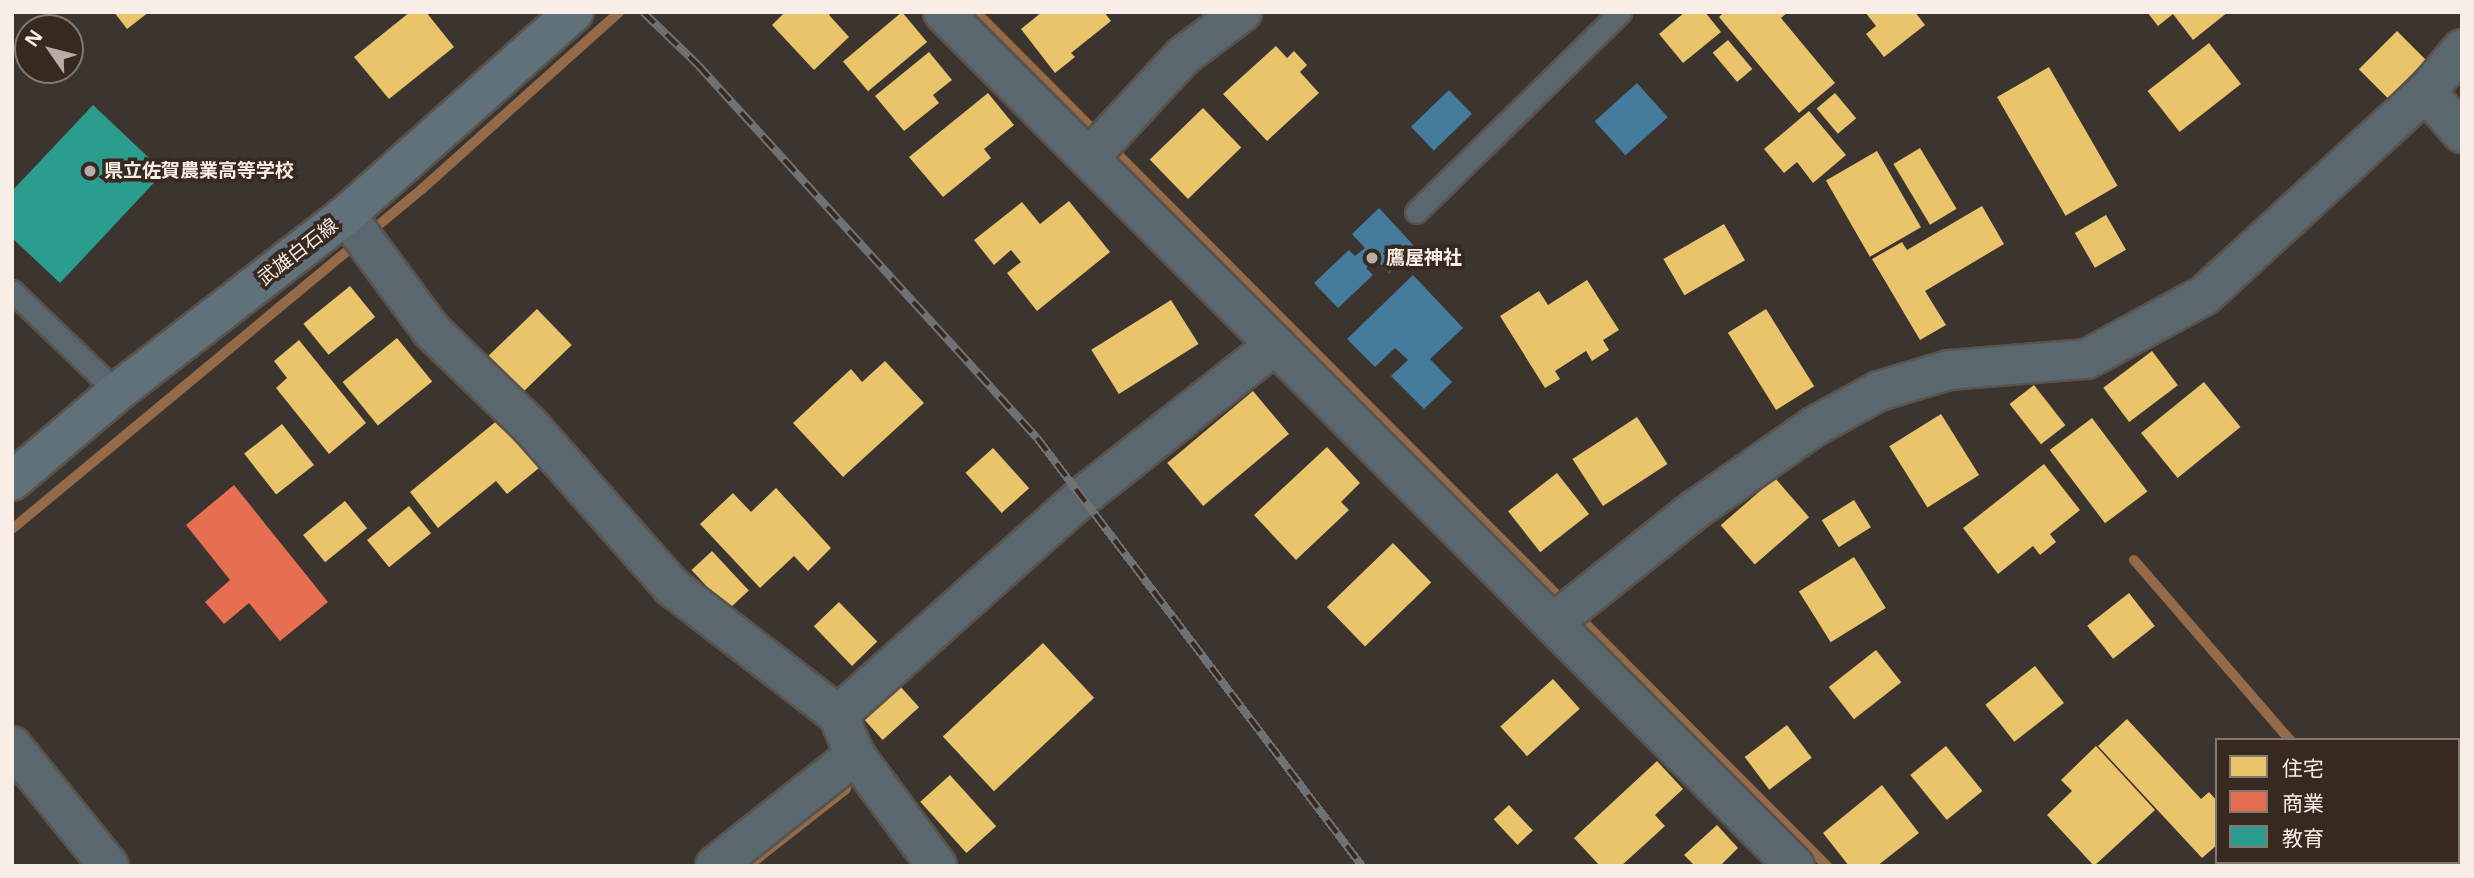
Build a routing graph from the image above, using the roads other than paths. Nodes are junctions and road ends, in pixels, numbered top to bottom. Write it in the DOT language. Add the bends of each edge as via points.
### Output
graph roads {
  1 [pos="574,12"];
  2 [pos="943,12"];
  3 [pos="1242,12"];
  4 [pos="1620,12"];
  5 [pos="2462,49"];
  6 [pos="2426,92"];
  7 [pos="2462,133"];
  8 [pos="1099,147"];
  9 [pos="1416,212"];
  10 [pos="358,232"];
  11 [pos="12,292"];
  12 [pos="1275,345"];
  13 [pos="117,392"];
  14 [pos="12,481"];
  15 [pos="1563,615"];
  16 [pos="838,715"];
  17 [pos="12,746"];
  18 [pos="855,755"];
  19 [pos="109,866"];
  20 [pos="715,866"];
  21 [pos="937,866"];
  22 [pos="1795,866"];
  1 -- 10 [label="main road, 武雄白石線"];
  2 -- 8 [label="street"];
  3 -- 8 [label="street" via="1183,56"];
  4 -- 9 [label="lane"];
  5 -- 6 [label="street"];
  6 -- 7 [label="street"];
  6 -- 15 [label="street" via="2205,295 2087,359 1949,370 1879,391 1815,426 1696,509"];
  8 -- 12 [label="street"];
  10 -- 13 [label="main road, 武雄白石線"];
  10 -- 16 [label="street" via="431,330 531,427 672,587"];
  11 -- 13 [label="lane"];
  12 -- 15 [label="street"];
  12 -- 16 [label="street" via="1082,497"];
  13 -- 14 [label="main road, 武雄白石線"];
  15 -- 22 [label="street"];
  16 -- 18 [label="street"];
  17 -- 19 [label="street"];
  18 -- 20 [label="street"];
  18 -- 21 [label="street"];
}
